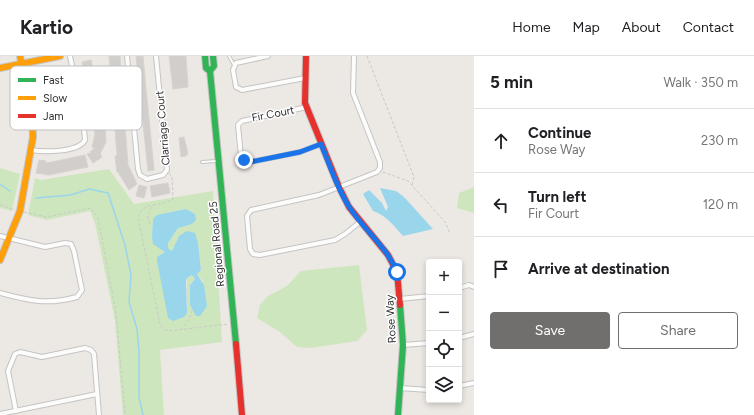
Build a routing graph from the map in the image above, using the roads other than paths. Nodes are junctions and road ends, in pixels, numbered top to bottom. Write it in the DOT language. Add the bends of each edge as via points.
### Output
graph roads {
  1 [pos="20,56"];
  2 [pos="60,56"];
  3 [pos="70,56"];
  4 [pos="127,56"];
  5 [pos="156,56"];
  6 [pos="205,56"];
  7 [pos="213,56"];
  8 [pos="229,56"];
  9 [pos="268,56"];
  10 [pos="306,56"];
  11 [pos="354,56"];
  12 [pos="22,64"];
  13 [pos="234,65"];
  14 [pos="10,66"];
  15 [pos="11,66"];
  16 [pos="72,66"];
  17 [pos="128,66"];
  18 [pos="0,68"];
  19 [pos="210,71"];
  20 [pos="305,78"];
  21 [pos="307,107"];
  22 [pos="33,130"];
  23 [pos="84,130"];
  24 [pos="135,130"];
  25 [pos="321,144"];
  26 [pos="31,150"];
  27 [pos="220,160"];
  28 [pos="202,162"];
  29 [pos="338,187"];
  30 [pos="360,222"];
  31 [pos="0,236"];
  32 [pos="10,238"];
  33 [pos="0,260"];
  34 [pos="462,287"];
  35 [pos="474,287"];
  36 [pos="0,293"];
  37 [pos="426,296"];
  38 [pos="400,299"];
  39 [pos="474,334"];
  40 [pos="462,337"];
  41 [pos="426,343"];
  42 [pos="403,345"];
  43 [pos="474,383"];
  44 [pos="462,385"];
  45 [pos="400,388"];
  46 [pos="426,390"];
  47 [pos="97,394"];
  48 [pos="16,411"];
  49 [pos="0,414"];
  50 [pos="99,415"];
  51 [pos="242,415"];
  52 [pos="398,415"];
  1 -- 12 [label="street"];
  2 -- 12 [label="street"];
  3 -- 16 [label="street"];
  4 -- 17 [label="street, Clarriage Court"];
  5 -- 24 [label="street, Clarriage Court" via="166,172 163,175 147,179 139,172"];
  6 -- 19 [label="street, Regional Road 25" via="206,68"];
  7 -- 19 [label="street, Regional Road 25" via="214,66"];
  8 -- 13 [label="lane"];
  9 -- 13 [label="street"];
  10 -- 20 [label="street, Rose Way"];
  11 -- 29 [label="street" via="353,93 380,162 379,170"];
  12 -- 15 [label="street"];
  13 -- 20 [label="street" via="235,85 242,90"];
  14 -- 18 [label="street"];
  19 -- 27 [label="street, Regional Road 25"];
  20 -- 21 [label="street, Rose Way" via="304,97"];
  21 -- 25 [label="street, Rose Way"];
  21 -- 25 [label="street, Fir Court" via="242,121 238,126 242,157 250,162 300,152"];
  22 -- 26 [label="street"];
  23 -- 26 [label="street" via="85,140 78,146 47,152"];
  25 -- 29 [label="street, Rose Way"];
  26 -- 32 [label="street" via="20,211"];
  27 -- 28 [label="lane"];
  27 -- 51 [label="street, Regional Road 25"];
  29 -- 30 [label="street, Rose Way"];
  29 -- 30 [label="street" via="312,197 251,210 247,216 251,252 260,255 328,242 341,237"];
  30 -- 38 [label="street, Rose Way" via="393,263 398,276"];
  31 -- 32 [label="street"];
  32 -- 33 [label="street"];
  32 -- 36 [label="street" via="45,247 71,244 82,293 74,298 48,303"];
  34 -- 35 [label="street" via="469,285"];
  37 -- 38 [label="street"];
  38 -- 42 [label="street, Rose Way"];
  39 -- 40 [label="street"];
  41 -- 42 [label="street"];
  42 -- 45 [label="street, Rose Way"];
  43 -- 44 [label="street"];
  45 -- 46 [label="street"];
  45 -- 52 [label="street, Rose Way"];
  47 -- 48 [label="street"];
  47 -- 48 [label="street" via="94,354 91,350 85,348 42,357 17,352 8,371"];
  47 -- 50 [label="street"];
  48 -- 49 [label="street"];
}
